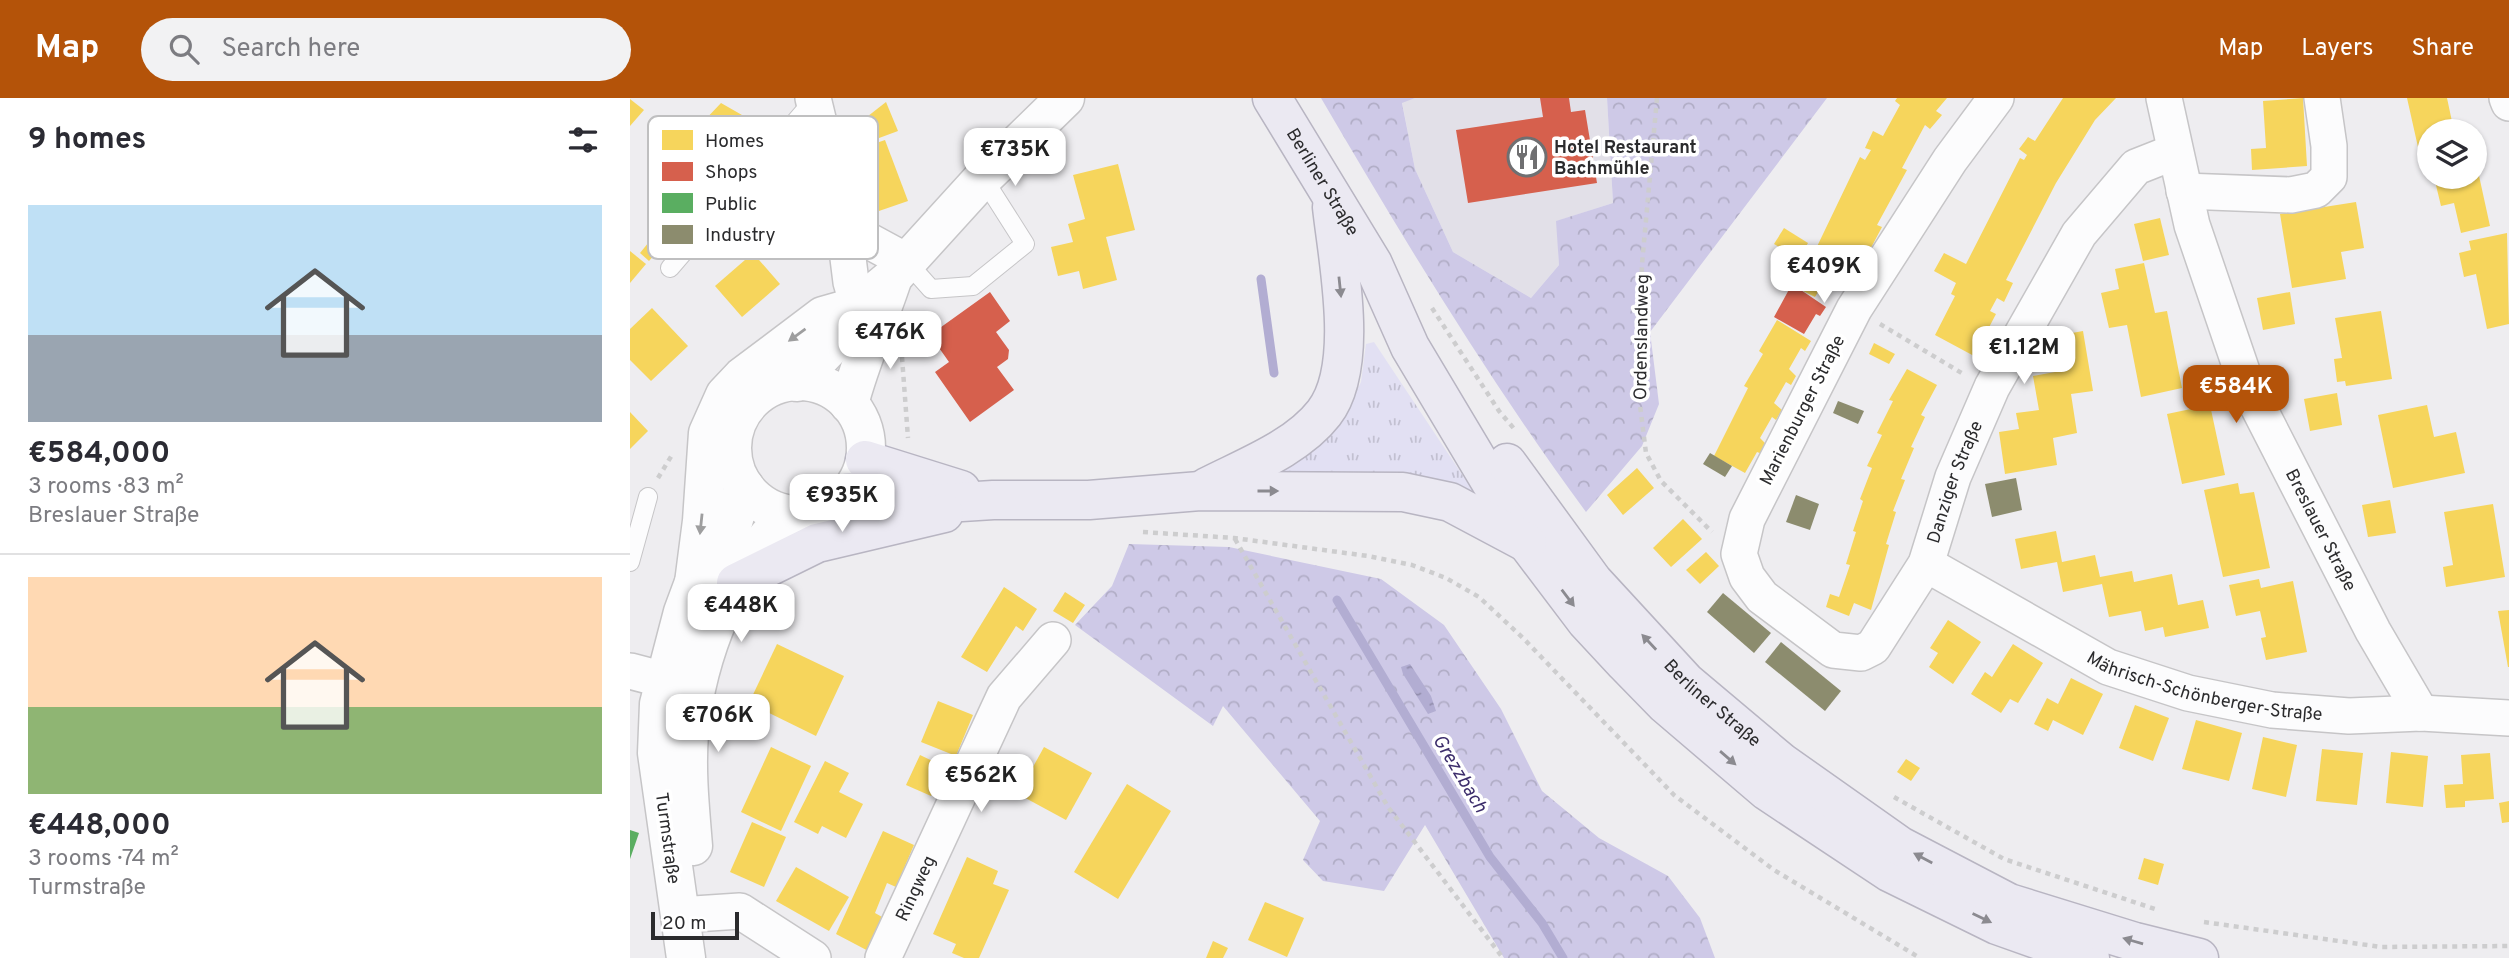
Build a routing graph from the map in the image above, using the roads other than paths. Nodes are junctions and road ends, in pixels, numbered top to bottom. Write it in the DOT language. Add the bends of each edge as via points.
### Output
graph roads {
  1 [pos="1065,98"];
  2 [pos="1272,98"];
  3 [pos="1996,98"];
  4 [pos="2164,98"];
  5 [pos="2322,98"];
  6 [pos="2507,98"];
  7 [pos="813,99"];
  8 [pos="2509,103"];
  9 [pos="799,116"];
  10 [pos="817,116"];
  11 [pos="2174,152"];
  12 [pos="983,178"];
  13 [pos="2184,191"];
  14 [pos="1331,195"];
  15 [pos="878,253"];
  16 [pos="678,259"];
  17 [pos="848,259"];
  18 [pos="1373,264"];
  19 [pos="670,268"];
  20 [pos="900,269"];
  21 [pos="858,306"];
  22 [pos="797,382"];
  23 [pos="849,404"];
  24 [pos="857,476"];
  25 [pos="744,486"];
  26 [pos="1200,491"];
  27 [pos="648,497"];
  28 [pos="993,500"];
  29 [pos="789,515"];
  30 [pos="1527,543"];
  31 [pos="1730,546"];
  32 [pos="630,562"];
  33 [pos="1926,564"];
  34 [pos="736,583"];
  35 [pos="693,585"];
  36 [pos="1053,640"];
  37 [pos="663,680"];
  38 [pos="2421,713"];
  39 [pos="2509,718"];
  40 [pos="690,914"];
  41 [pos="685,958"];
  42 [pos="706,958"];
  43 [pos="813,958"];
  44 [pos="883,958"];
  45 [pos="2090,958"];
  46 [pos="2199,958"];
  1 -- 12 [label="main road"];
  2 -- 14 [label="highway, Berliner Straße"];
  3 -- 31 [label="street, Marienburger Straße" via="1950,160 1854,309"];
  4 -- 11 [label="street, Breslauer Straße"];
  5 -- 13 [label="street" via="2329,177 2316,190 2291,195"];
  6 -- 8 [label="street"];
  7 -- 9 [label="lane"];
  7 -- 10 [label="street"];
  11 -- 13 [label="street, Breslauer Straße"];
  11 -- 33 [label="street, Danziger Straße" via="2136,167 2079,234 1992,387 1953,477"];
  12 -- 20 [label="main road"];
  12 -- 20 [label="lane" via="1025,244 973,286 931,289"];
  13 -- 38 [label="street, Breslauer Straße" via="2246,383 2373,631"];
  14 -- 18 [label="highway, Berliner Straße"];
  14 -- 26 [label="highway, one-way" via="1342,307 1339,382 1325,412 1296,439"];
  15 -- 20 [label="street"];
  16 -- 19 [label="lane"];
  17 -- 21 [label="street"];
  18 -- 30 [label="highway, Berliner Straße" via="1410,348"];
  46 -- 18 [label="highway, Berliner Straße, one-way" via="2009,903 1900,846 1732,724 1593,582 1519,482 1427,334"];
  20 -- 21 [label="main road"];
  20 -- 23 [label="main road"];
  21 -- 22 [label="main road" via="835,342"];
  21 -- 35 [label="main road, one-way" via="823,316 725,394 708,433"];
  22 -- 23 [label="main road" via="822,385"];
  22 -- 25 [label="main road" via="768,388 739,417 732,458"];
  23 -- 24 [label="main road" via="865,440"];
  24 -- 28 [label="highway" via="930,504"];
  24 -- 29 [label="main road" via="832,506 811,514"];
  25 -- 29 [label="main road" via="768,508"];
  25 -- 35 [label="main road, Turmstraße" via="728,539"];
  26 -- 28 [label="highway" via="1089,500"];
  26 -- 30 [label="highway, one-way" via="1403,492 1450,502"];
  27 -- 32 [label="lane"];
  28 -- 34 [label="highway" via="817,543"];
  29 -- 34 [label="main road, Turmstraße" via="754,552"];
  30 -- 45 [label="highway, Berliner Straße, one-way" via="1586,621 1633,671 1767,791 1889,872 1997,925"];
  31 -- 33 [label="street, Danziger Straße" via="1762,597 1833,650 1846,654 1872,647"];
  33 -- 38 [label="street, Mährisch-Schönberger-Straße" via="2108,667 2188,693 2272,710 2349,716"];
  34 -- 37 [label="main road, Turmstraße" via="718,621"];
  35 -- 37 [label="main road, Turmstraße"];
  36 -- 44 [label="street, Ringweg" via="1004,697"];
  37 -- 40 [label="main road, Turmstraße" via="688,772"];
  38 -- 39 [label="street, Mährisch-Schönberger-Straße"];
  40 -- 41 [label="main road, Turmstraße"];
  40 -- 42 [label="main road, Turmstraße"];
  40 -- 43 [label="street" via="740,911"];
}
